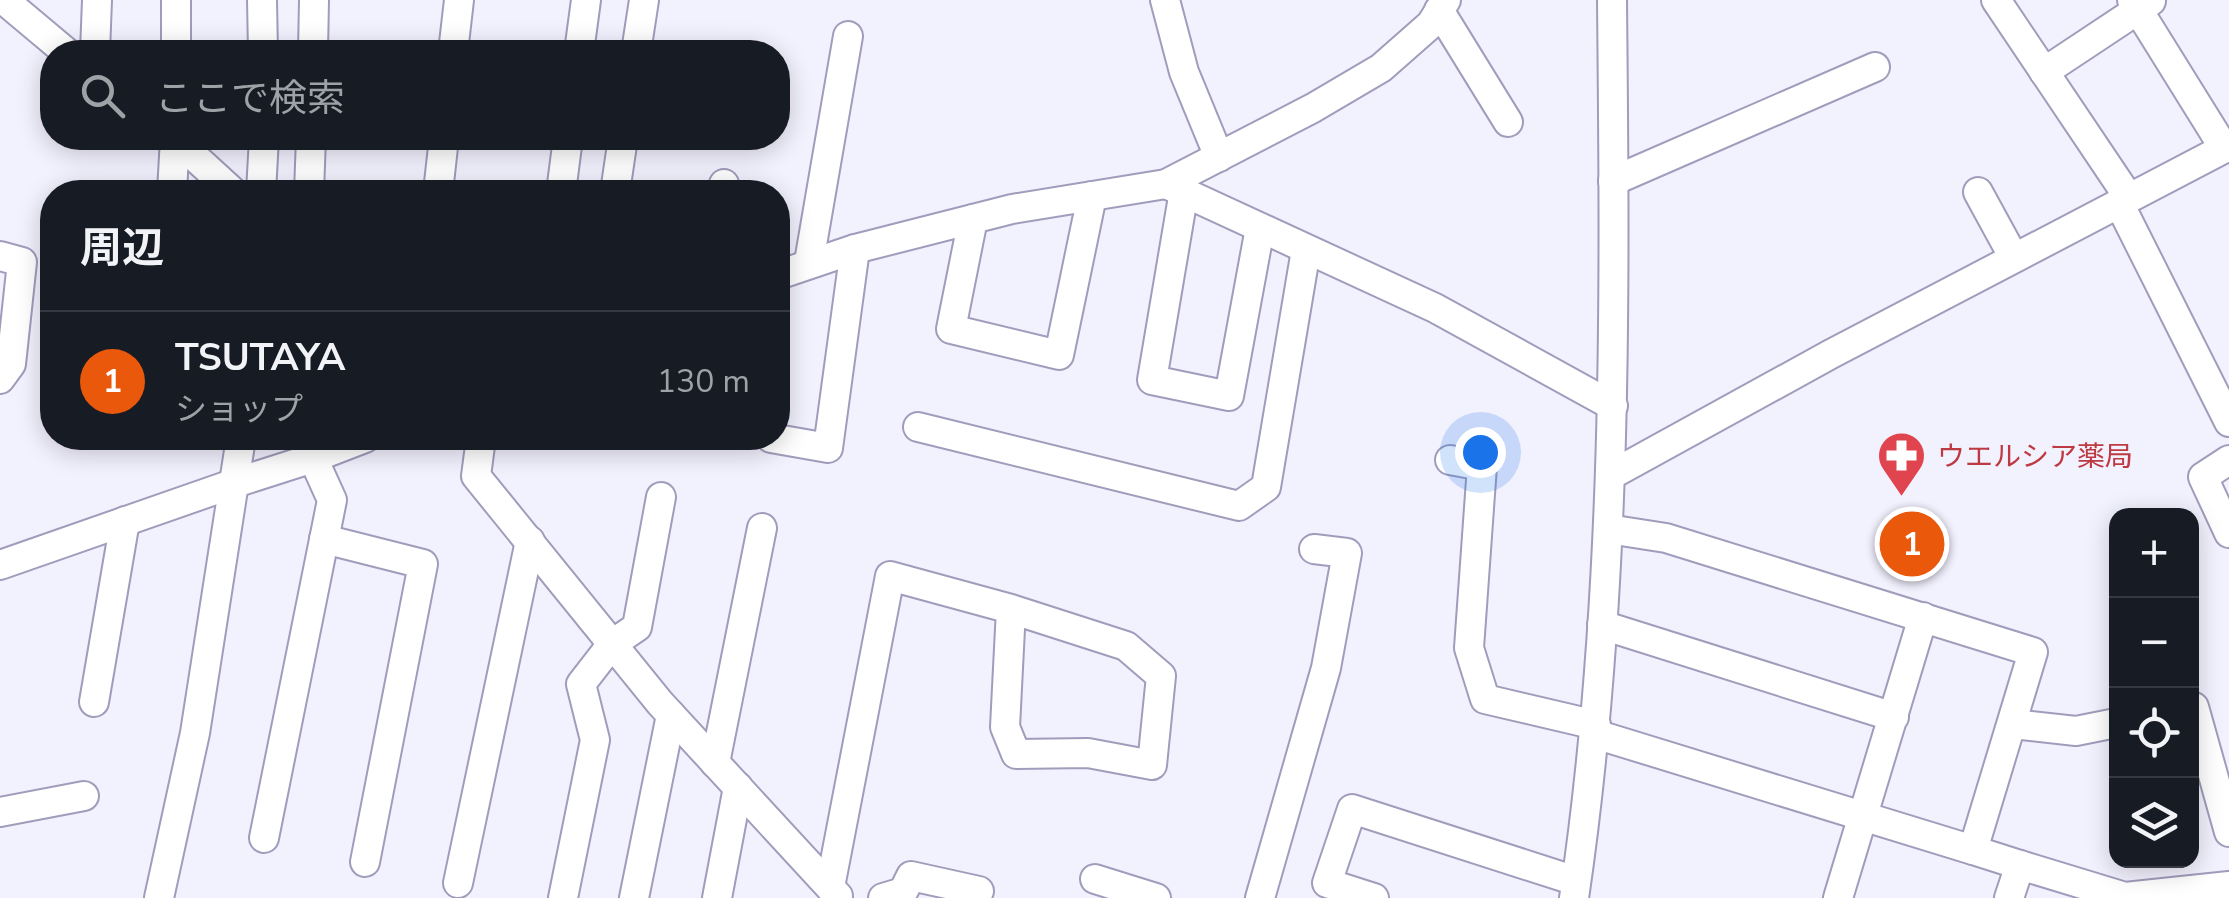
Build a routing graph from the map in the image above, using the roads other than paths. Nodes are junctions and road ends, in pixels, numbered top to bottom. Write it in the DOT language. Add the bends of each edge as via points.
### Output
graph roads {
  1 [pos="5,0"];
  2 [pos="98,0"];
  3 [pos="176,0"];
  4 [pos="262,0"];
  5 [pos="314,0"];
  6 [pos="459,0"];
  7 [pos="586,0"];
  8 [pos="644,0"];
  9 [pos="1165,0"];
  10 [pos="1612,0"];
  11 [pos="1996,0"];
  12 [pos="2141,3"];
  13 [pos="1443,5"];
  14 [pos="848,36"];
  15 [pos="52,40"];
  16 [pos="96,40"];
  17 [pos="176,40"];
  18 [pos="263,40"];
  19 [pos="313,40"];
  20 [pos="454,40"];
  21 [pos="581,40"];
  22 [pos="638,40"];
  23 [pos="1875,67"];
  24 [pos="2044,72"];
  25 [pos="1508,122"];
  26 [pos="2226,147"];
  27 [pos="174,150"];
  28 [pos="188,150"];
  29 [pos="263,150"];
  30 [pos="311,150"];
  31 [pos="443,150"];
  32 [pos="566,150"];
  33 [pos="621,150"];
  34 [pos="1219,156"];
  35 [pos="173,180"];
  36 [pos="220,180"];
  37 [pos="262,180"];
  38 [pos="309,180"];
  39 [pos="439,180"];
  40 [pos="563,180"];
  41 [pos="617,180"];
  42 [pos="1614,181"];
  43 [pos="1175,188"];
  44 [pos="1978,192"];
  45 [pos="1092,196"];
  46 [pos="2124,200"];
  47 [pos="974,219"];
  48 [pos="1260,228"];
  49 [pos="855,248"];
  50 [pos="1306,250"];
  51 [pos="0,256"];
  52 [pos="2014,258"];
  53 [pos="810,262"];
  54 [pos="790,270"];
  55 [pos="0,379"];
  56 [pos="1613,406"];
  57 [pos="2229,422"];
  58 [pos="918,427"];
  59 [pos="790,441"];
  60 [pos="239,450"];
  61 [pos="323,450"];
  62 [pos="480,450"];
  63 [pos="1450,460"];
  64 [pos="2229,460"];
  65 [pos="1611,476"];
  66 [pos="235,482"];
  67 [pos="662,497"];
  68 [pos="125,521"];
  69 [pos="762,528"];
  70 [pos="1608,529"];
  71 [pos="2229,533"];
  72 [pos="324,539"];
  73 [pos="530,542"];
  74 [pos="1314,549"];
  75 [pos="0,566"];
  76 [pos="1011,609"];
  77 [pos="1923,618"];
  78 [pos="1602,625"];
  79 [pos="612,644"];
  80 [pos="94,702"];
  81 [pos="671,714"];
  82 [pos="1894,716"];
  83 [pos="2012,724"];
  84 [pos="2109,725"];
  85 [pos="2199,725"];
  86 [pos="1596,729"];
  87 [pos="716,763"];
  88 [pos="738,787"];
  89 [pos="84,796"];
  90 [pos="0,812"];
  91 [pos="1864,816"];
  92 [pos="2229,832"];
  93 [pos="264,838"];
  94 [pos="1973,850"];
  95 [pos="366,862"];
  96 [pos="2020,865"];
  97 [pos="1096,880"];
  98 [pos="458,882"];
  99 [pos="2229,886"];
  100 [pos="1575,890"];
  101 [pos="979,891"];
  102 [pos="835,892"];
  103 [pos="158,898"];
  104 [pos="563,898"];
  105 [pos="634,898"];
  106 [pos="717,898"];
  107 [pos="883,898"];
  108 [pos="1156,898"];
  109 [pos="1260,898"];
  110 [pos="1374,898"];
  111 [pos="1838,898"];
  112 [pos="2009,898"];
  1 -- 15 [label="street"];
  2 -- 16 [label="street"];
  3 -- 17 [label="street"];
  4 -- 18 [label="street"];
  5 -- 19 [label="street"];
  6 -- 20 [label="street"];
  7 -- 21 [label="street"];
  8 -- 22 [label="street"];
  9 -- 34 [label="street" via="1184,72"];
  10 -- 42 [label="street"];
  11 -- 24 [label="street"];
  12 -- 24 [label="street"];
  12 -- 26 [label="street"];
  13 -- 25 [label="street"];
  13 -- 34 [label="street" via="1380,68"];
  14 -- 53 [label="street"];
  23 -- 42 [label="street"];
  24 -- 46 [label="street"];
  26 -- 46 [label="street"];
  27 -- 35 [label="street"];
  28 -- 36 [label="street"];
  29 -- 37 [label="street"];
  30 -- 38 [label="street"];
  31 -- 39 [label="street"];
  32 -- 40 [label="street"];
  33 -- 41 [label="street"];
  34 -- 43 [label="street"];
  42 -- 56 [label="street"];
  43 -- 45 [label="street"];
  43 -- 48 [label="street"];
  43 -- 48 [label="street" via="1152,380 1229,396"];
  44 -- 52 [label="street"];
  45 -- 47 [label="street"];
  45 -- 47 [label="street" via="1059,355 950,329"];
  46 -- 52 [label="street"];
  46 -- 57 [label="street"];
  47 -- 49 [label="street"];
  48 -- 50 [label="street"];
  49 -- 53 [label="street"];
  49 -- 59 [label="street" via="828,448"];
  50 -- 56 [label="street" via="1435,308"];
  50 -- 58 [label="street" via="1266,487 1239,506"];
  51 -- 55 [label="street" via="22,262 11,364"];
  52 -- 65 [label="street"];
  53 -- 54 [label="street"];
  56 -- 65 [label="street"];
  60 -- 66 [label="street"];
  61 -- 66 [label="street"];
  61 -- 72 [label="street" via="332,500"];
  62 -- 73 [label="street" via="476,476"];
  63 -- 86 [label="street" via="1482,466 1468,648 1485,698"];
  64 -- 71 [label="street" via="2203,477"];
  65 -- 70 [label="street"];
  66 -- 68 [label="street"];
  66 -- 103 [label="street" via="195,732"];
  67 -- 79 [label="street" via="637,628"];
  68 -- 75 [label="street"];
  68 -- 80 [label="street"];
  69 -- 87 [label="street"];
  70 -- 77 [label="street" via="1666,538"];
  70 -- 78 [label="street"];
  72 -- 93 [label="street"];
  72 -- 95 [label="street" via="423,564"];
  73 -- 79 [label="street"];
  73 -- 98 [label="street"];
  74 -- 109 [label="street" via="1347,553 1326,668"];
  76 -- 76 [label="street" via="1126,646 1161,676 1152,765 1088,753 1016,754 1005,727"];
  76 -- 102 [label="street" via="890,576"];
  77 -- 82 [label="street"];
  77 -- 83 [label="street" via="2033,652"];
  78 -- 82 [label="street"];
  78 -- 86 [label="street"];
  79 -- 81 [label="street"];
  79 -- 104 [label="street" via="581,684 595,740"];
  81 -- 87 [label="street"];
  81 -- 105 [label="street"];
  82 -- 91 [label="street"];
  83 -- 84 [label="street" via="2076,732"];
  83 -- 94 [label="street"];
  85 -- 92 [label="street"];
  86 -- 91 [label="street"];
  86 -- 100 [label="street"];
  87 -- 88 [label="street"];
  88 -- 102 [label="street"];
  88 -- 106 [label="street"];
  89 -- 90 [label="street"];
  91 -- 94 [label="street"];
  91 -- 111 [label="street"];
  94 -- 96 [label="street"];
  96 -- 99 [label="street" via="2125,898"];
  96 -- 112 [label="street"];
  97 -- 108 [label="street"];
  100 -- 110 [label="street" via="1352,809 1327,883"];
  101 -- 107 [label="street" via="911,876 903,892"];
}
